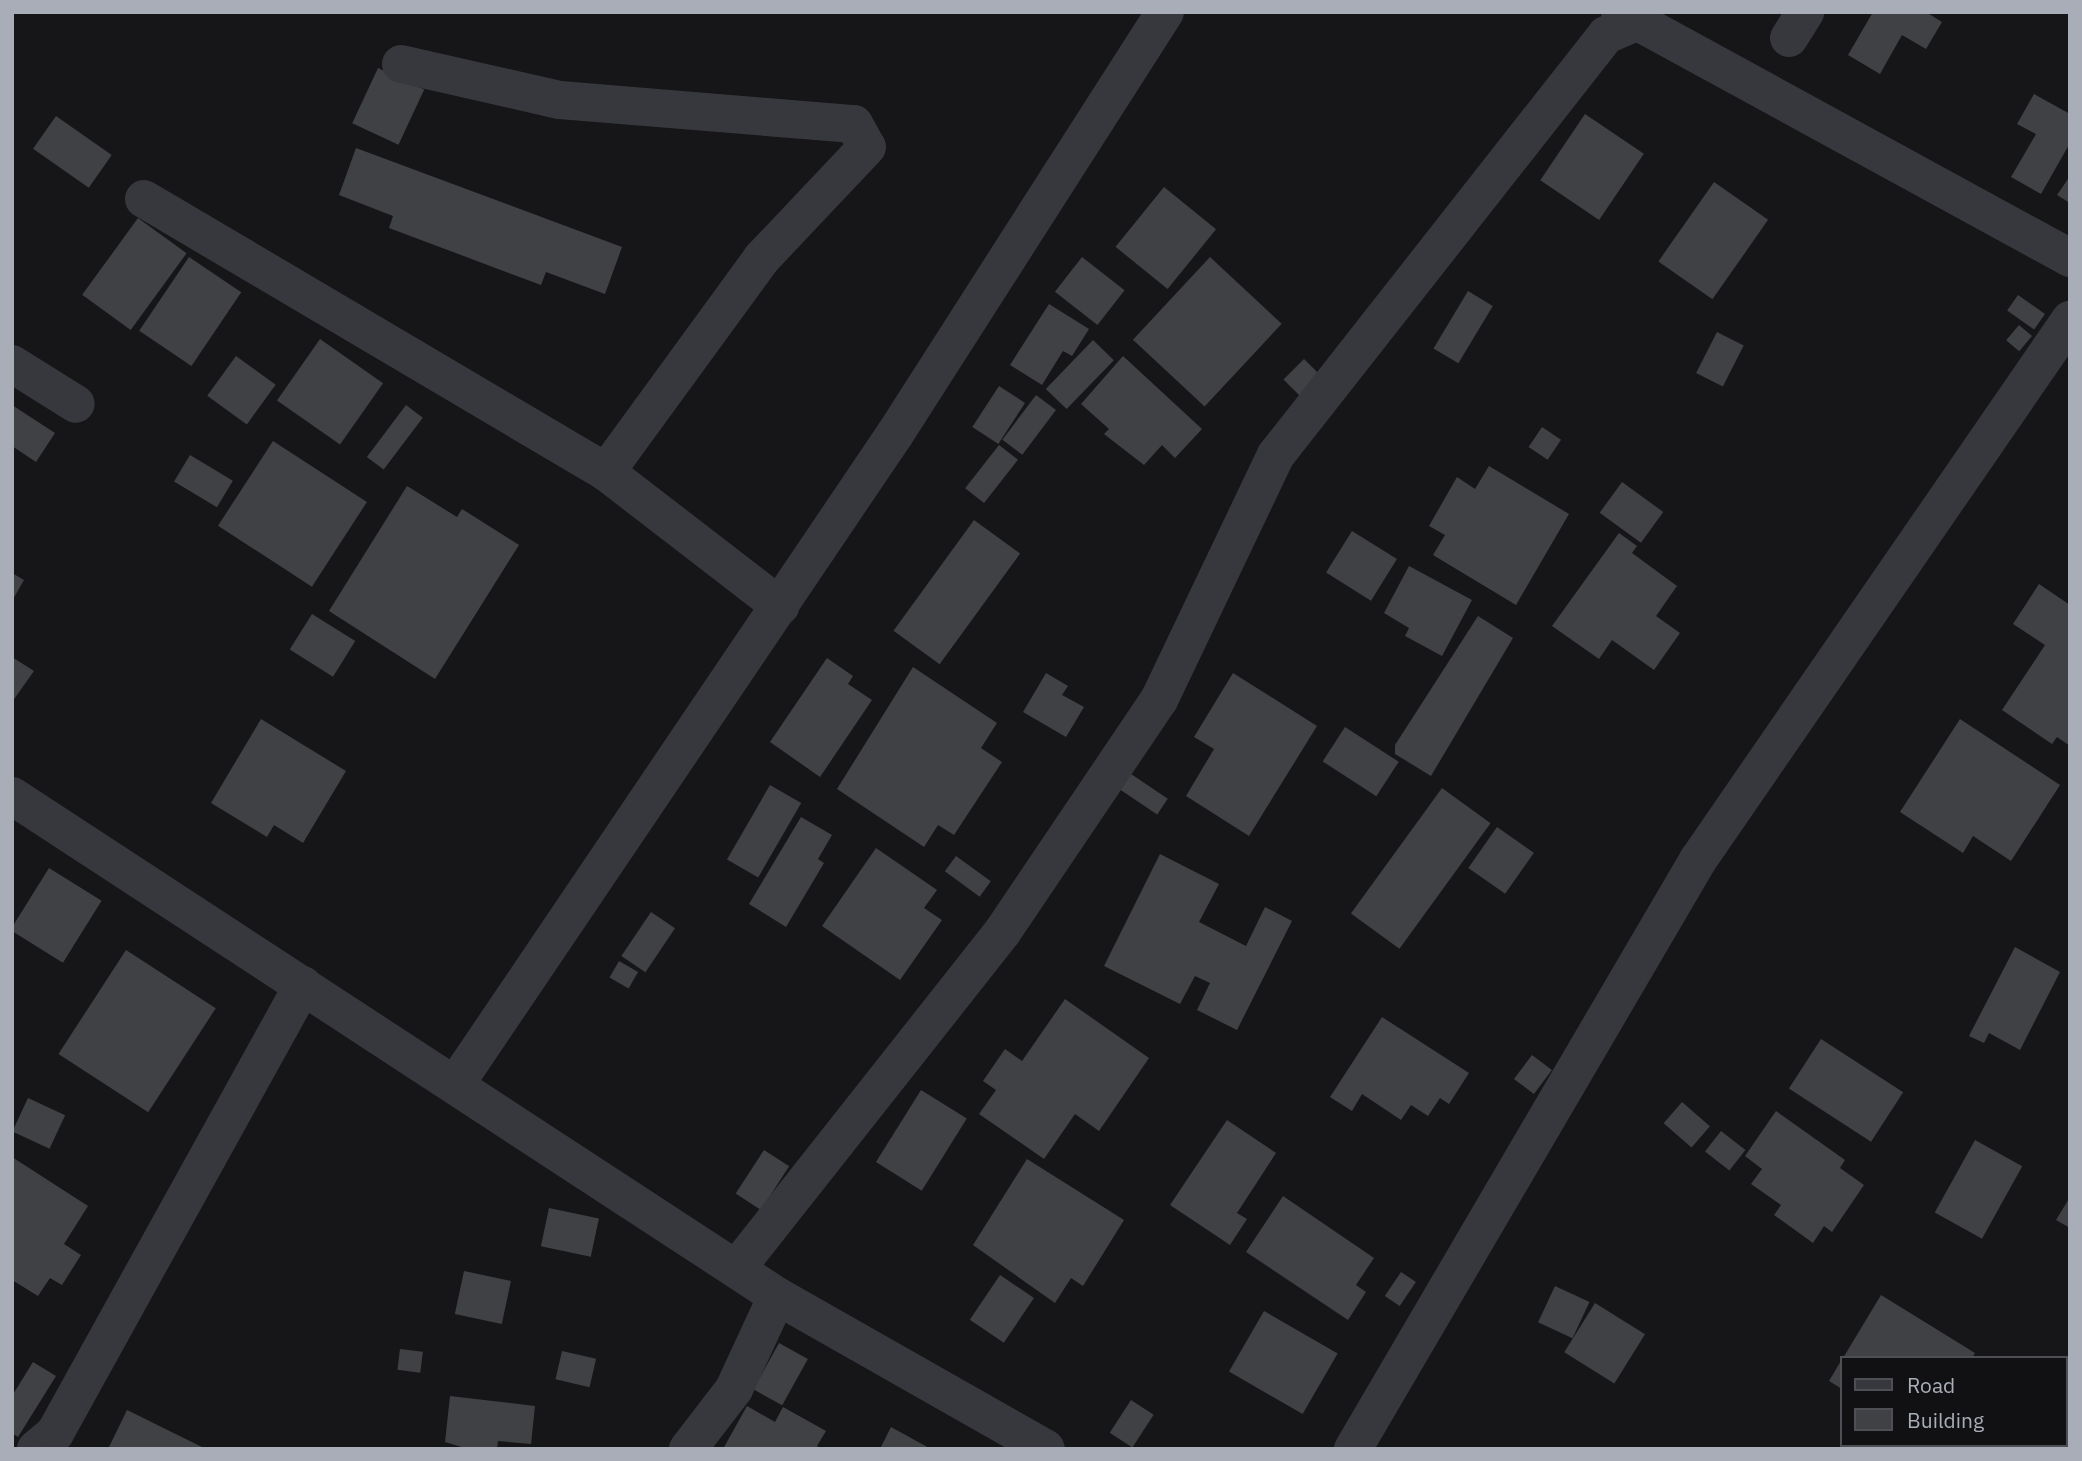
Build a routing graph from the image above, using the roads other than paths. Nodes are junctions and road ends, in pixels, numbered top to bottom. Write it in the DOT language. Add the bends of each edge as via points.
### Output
graph roads {
  1 [pos="1166,12"];
  2 [pos="1628,17"];
  3 [pos="401,64"];
  4 [pos="144,199"];
  5 [pos="2070,258"];
  6 [pos="2070,320"];
  7 [pos="12,364"];
  8 [pos="76,404"];
  9 [pos="606,472"];
  10 [pos="780,607"];
  11 [pos="12,796"];
  12 [pos="303,985"];
  13 [pos="455,1085"];
  14 [pos="737,1268"];
  15 [pos="777,1296"];
  16 [pos="36,1449"];
  17 [pos="688,1449"];
  18 [pos="1046,1449"];
  19 [pos="1353,1449"];
  1 -- 10 [label="street"];
  2 -- 5 [label="street"];
  2 -- 14 [label="street" via="1606,35 1276,455 1158,700 1003,931"];
  3 -- 9 [label="street" via="560,100 854,124 867,147 762,258"];
  4 -- 9 [label="street"];
  6 -- 19 [label="street" via="1698,860"];
  7 -- 8 [label="street"];
  9 -- 10 [label="street"];
  10 -- 13 [label="street"];
  11 -- 12 [label="street"];
  12 -- 13 [label="street"];
  12 -- 16 [label="street" via="55,1433"];
  13 -- 14 [label="street"];
  14 -- 15 [label="street"];
  15 -- 17 [label="street" via="734,1389"];
  15 -- 18 [label="street"];
}
